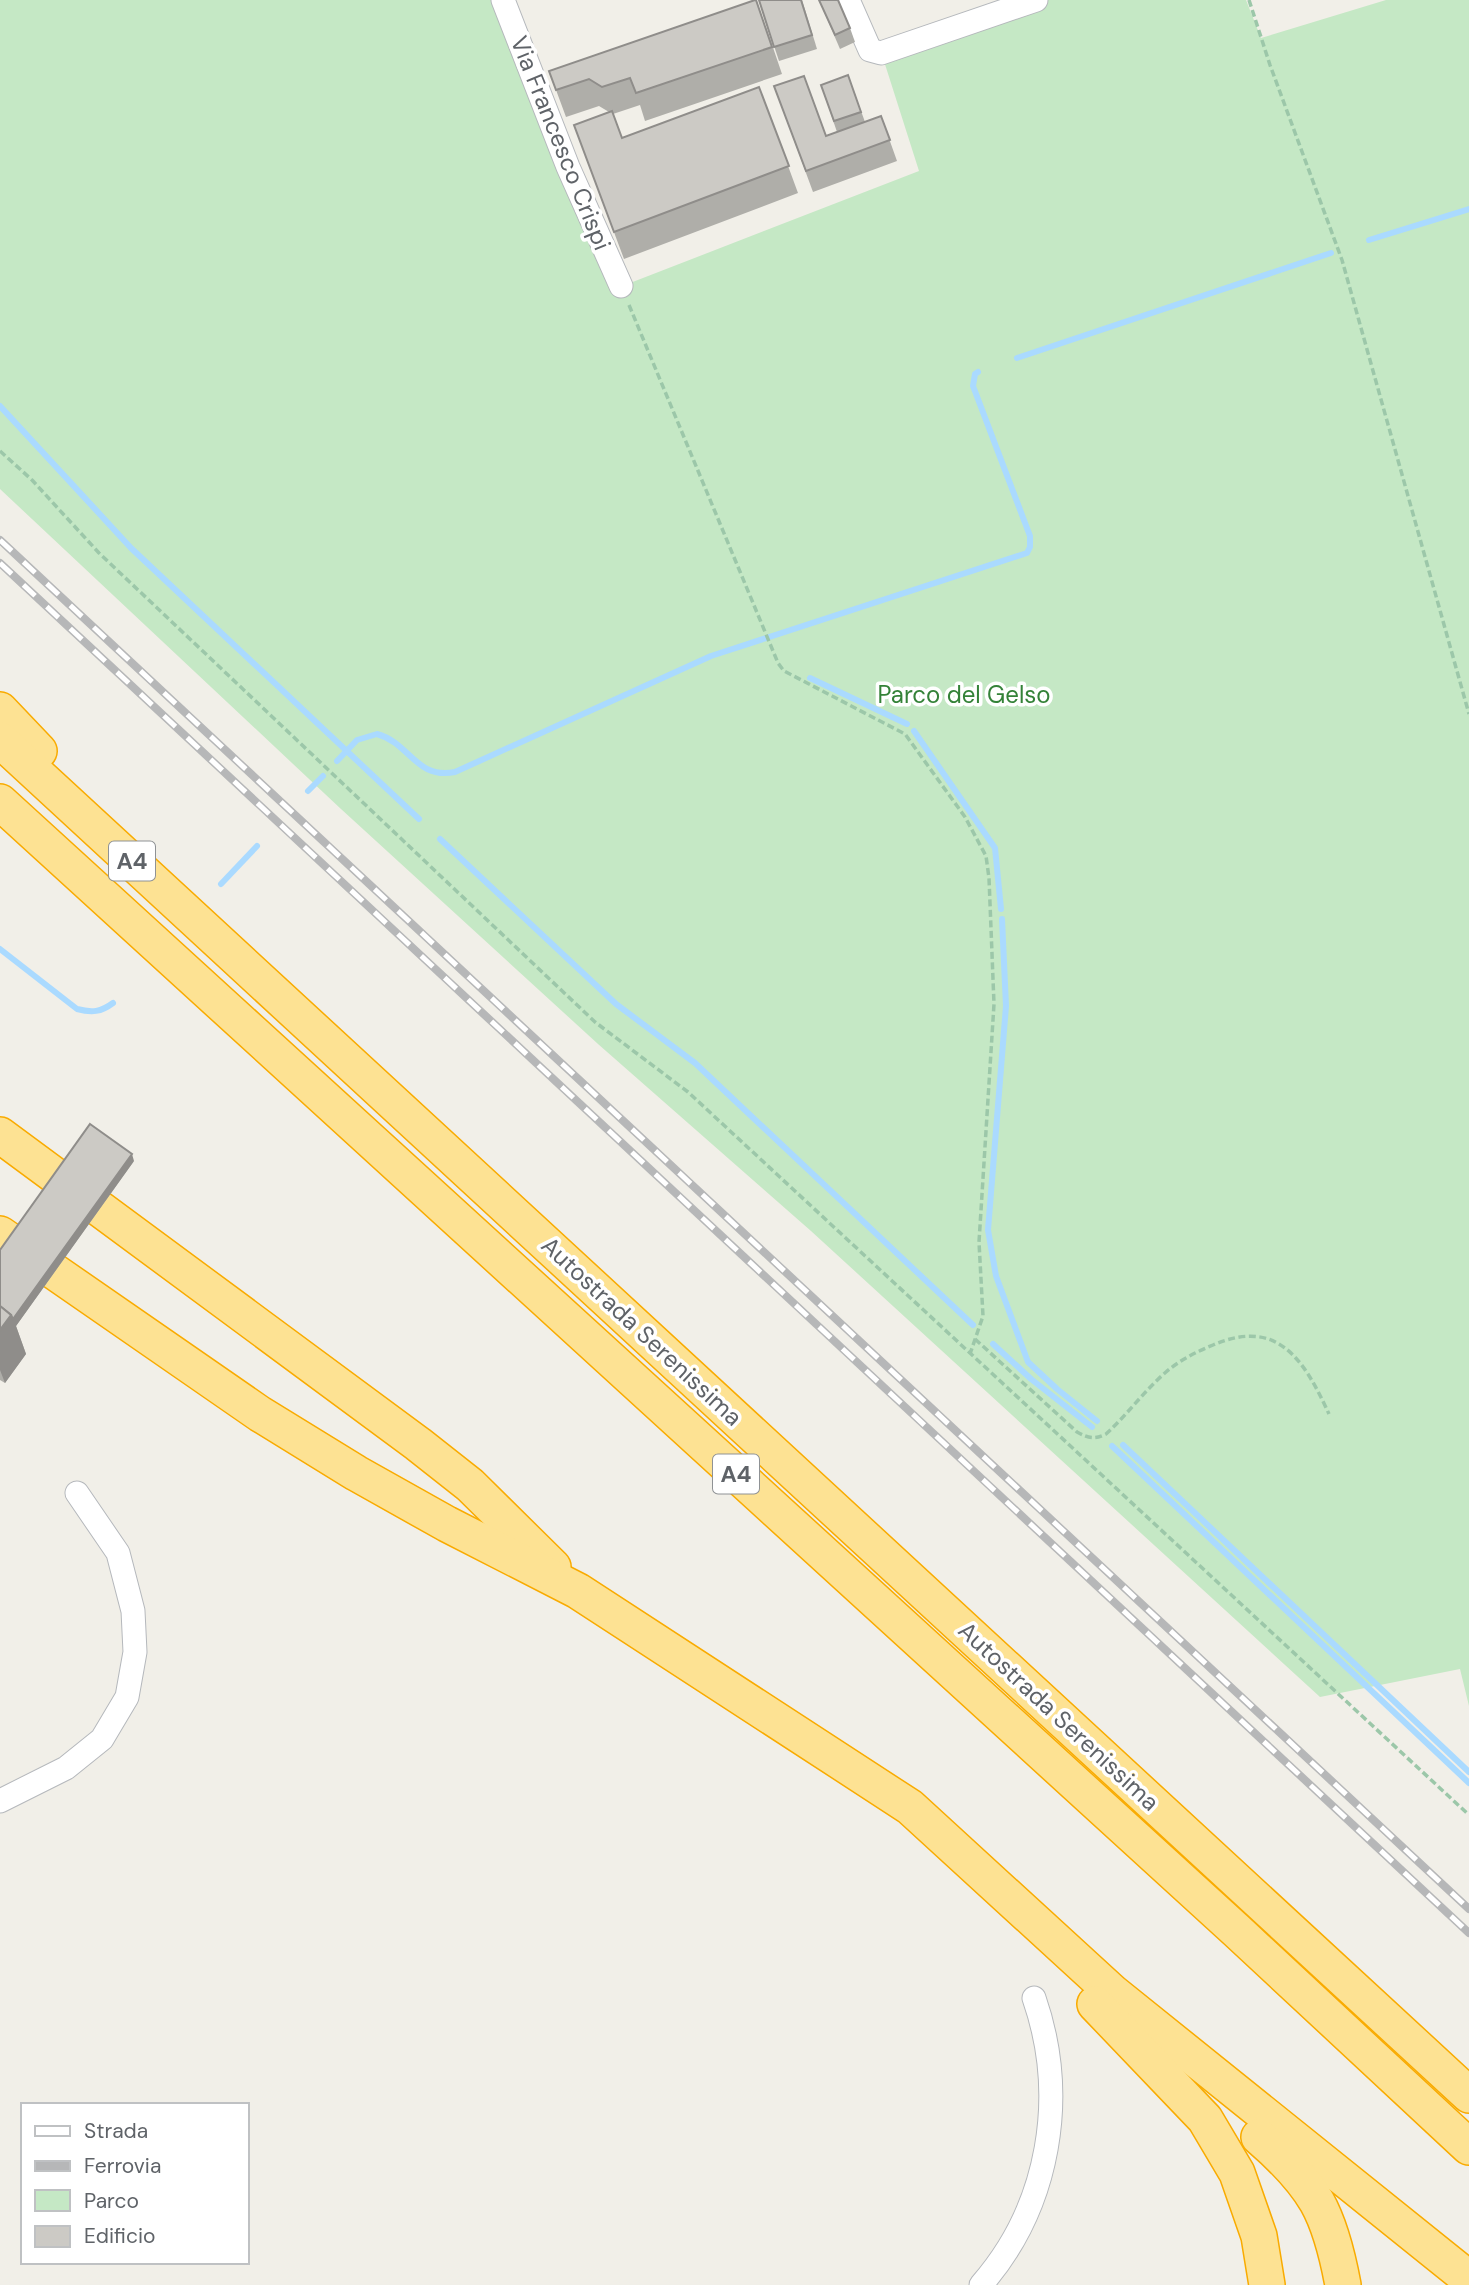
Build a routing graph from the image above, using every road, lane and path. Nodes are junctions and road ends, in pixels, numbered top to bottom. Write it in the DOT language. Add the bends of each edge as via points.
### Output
graph roads {
  1 [pos="503,0"];
  2 [pos="848,0"];
  3 [pos="1036,0"];
  4 [pos="1249,0"];
  5 [pos="621,285"];
  6 [pos="0,451"];
  7 [pos="0,710"];
  8 [pos="1469,714"];
  9 [pos="0,740"];
  10 [pos="0,802"];
  11 [pos="263,982"];
  12 [pos="0,1135"];
  13 [pos="0,1234"];
  14 [pos="975,1339"];
  15 [pos="970,1353"];
  16 [pos="1329,1414"];
  17 [pos="77,1493"];
  18 [pos="578,1591"];
  19 [pos="780,1723"];
  20 [pos="0,1801"];
  21 [pos="1469,1815"];
  22 [pos="1034,1997"];
  23 [pos="1095,2004"];
  24 [pos="1469,2095"];
  25 [pos="1469,2147"];
  26 [pos="1469,2279"];
  27 [pos="981,2285"];
  28 [pos="1267,2285"];
  29 [pos="1343,2285"];
  1 -- 5 [label="street, Via Francesco Crispi" via="573,179"];
  2 -- 3 [label="street" via="870,50 881,53"];
  4 -- 8 [label="path" via="1342,260"];
  5 -- 14 [label="path" via="762,628 784,671 905,734 965,817 986,856 994,1004 980,1215 983,1317"];
  6 -- 15 [label="path" via="99,553 595,1022 688,1092"];
  7 -- 11 [label="highway"];
  9 -- 11 [label="highway, Autostrada Serenissima / A4"];
  10 -- 25 [label="highway, Autostrada Serenissima / A4"];
  11 -- 24 [label="highway, Autostrada Serenissima / A4"];
  12 -- 18 [label="highway" via="470,1485"];
  13 -- 18 [label="highway" via="316,1449 447,1524"];
  14 -- 15 [label="path"];
  14 -- 16 [label="path" via="1077,1432 1095,1439 1106,1434 1182,1361 1244,1335 1282,1344 1317,1386"];
  15 -- 21 [label="path"];
  17 -- 20 [label="street" via="118,1553 133,1611 135,1652 127,1697 102,1738 66,1768"];
  18 -- 19 [label="highway"];
  19 -- 23 [label="highway"];
  19 -- 26 [label="highway" via="910,1807 1112,1992"];
  22 -- 27 [label="street" via="1052,2073 1050,2127 1041,2178 1021,2228"];
  23 -- 28 [label="highway" via="1205,2119 1237,2173 1259,2236"];
  23 -- 29 [label="highway" via="1279,2154 1317,2202 1338,2256"];
}
